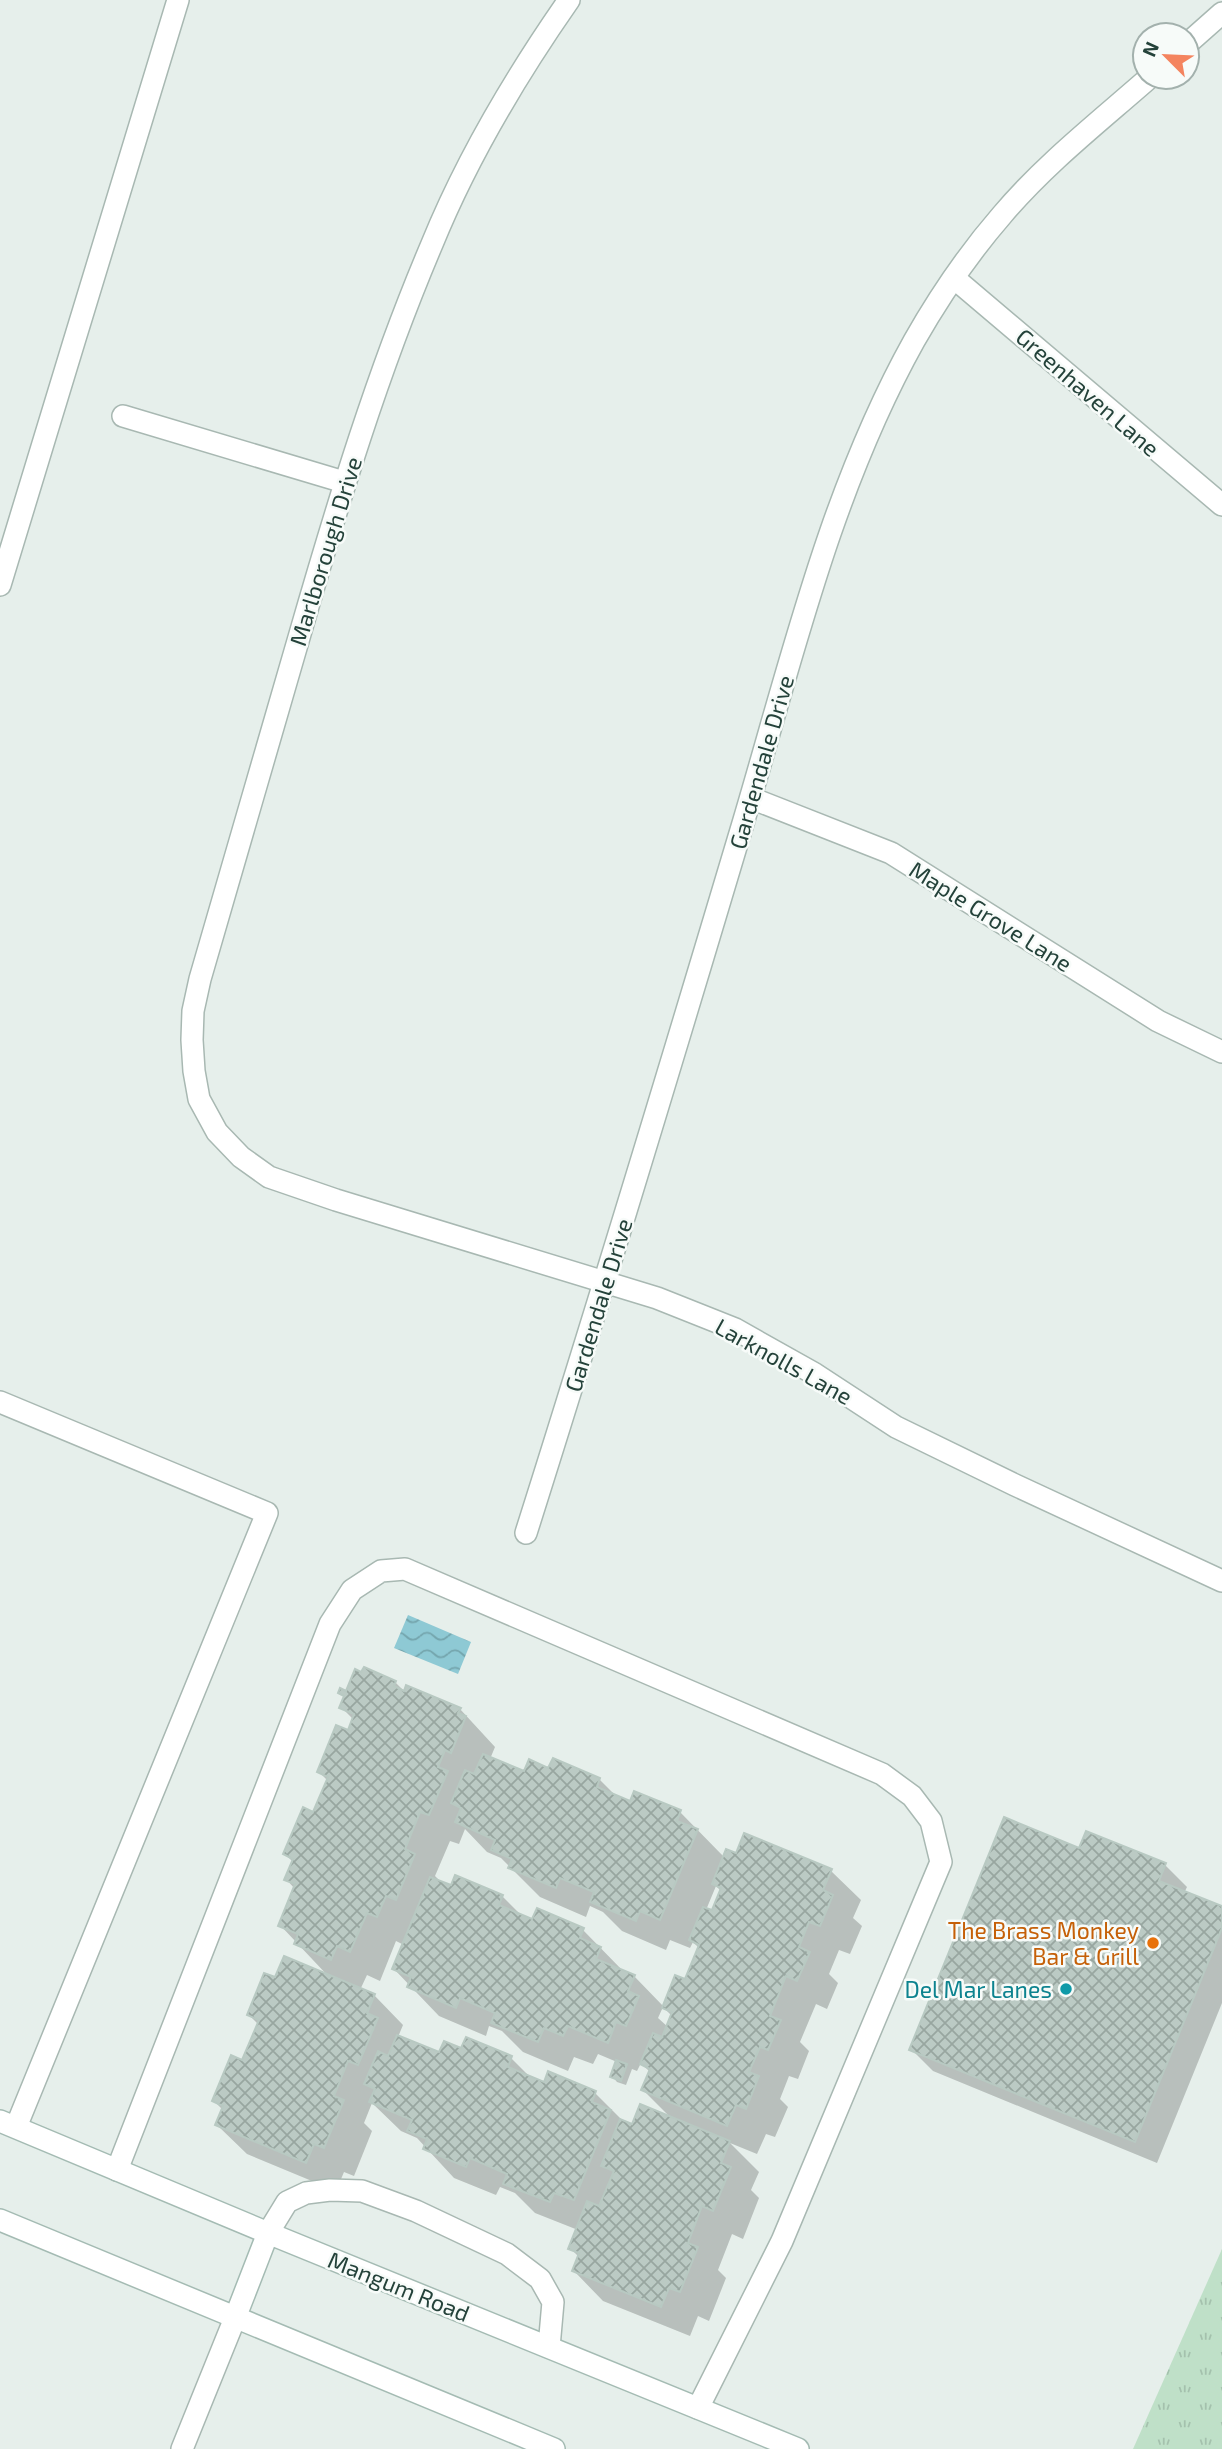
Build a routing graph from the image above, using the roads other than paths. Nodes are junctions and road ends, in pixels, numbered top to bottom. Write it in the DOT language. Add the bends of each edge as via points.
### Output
graph roads {
  1 [pos="178,0"];
  2 [pos="569,0"];
  3 [pos="1222,13"];
  4 [pos="1201,32"];
  5 [pos="1134,91"];
  6 [pos="954,278"];
  7 [pos="123,416"];
  8 [pos="344,482"];
  9 [pos="1222,505"];
  10 [pos="0,585"];
  11 [pos="751,798"];
  12 [pos="1222,1052"];
  13 [pos="217,1132"];
  14 [pos="605,1282"];
  15 [pos="0,1402"];
  16 [pos="526,1533"];
  17 [pos="1222,1581"];
  18 [pos="8,2124"];
  19 [pos="117,2170"];
  20 [pos="0,2220"];
  21 [pos="268,2233"];
  22 [pos="235,2318"];
  23 [pos="549,2347"];
  24 [pos="698,2408"];
  25 [pos="181,2449"];
  26 [pos="554,2449"];
  27 [pos="798,2449"];
  1 -- 10 [label="street"];
  2 -- 8 [label="street, Marlborough Drive" via="523,68 432,242"];
  3 -- 4 [label="street"];
  5 -- 6 [label="street, Gardendale Drive" via="1003,213"];
  6 -- 9 [label="street, Greenhaven Lane"];
  6 -- 11 [label="street, Gardendale Drive" via="914,341 868,435 814,577"];
  7 -- 8 [label="street"];
  8 -- 13 [label="street, Marlborough Drive" via="200,979 193,1021 194,1071 199,1099"];
  11 -- 12 [label="street, Maple Grove Lane" via="891,853 1158,1021"];
  11 -- 14 [label="street, Gardendale Drive"];
  13 -- 14 [label="street, Larknolls Lane" via="269,1177"];
  14 -- 16 [label="street, Gardendale Drive"];
  14 -- 17 [label="street, Larknolls Lane" via="735,1329 896,1427"];
  15 -- 18 [label="street" via="267,1513"];
  18 -- 19 [label="street, Mangum Road"];
  19 -- 21 [label="street, Mangum Road"];
  19 -- 24 [label="street" via="330,1624 352,1590 381,1571 405,1569 882,1774 912,1796 931,1821 941,1862 782,2241"];
  20 -- 22 [label="street"];
  21 -- 22 [label="street"];
  21 -- 23 [label="street, Mangum Road"];
  21 -- 23 [label="street" via="287,2202 306,2193 362,2191 416,2211 507,2254 540,2279 553,2302"];
  22 -- 25 [label="street"];
  22 -- 26 [label="street"];
  23 -- 24 [label="street, Mangum Road"];
  24 -- 27 [label="street, Mangum Road"];
}
